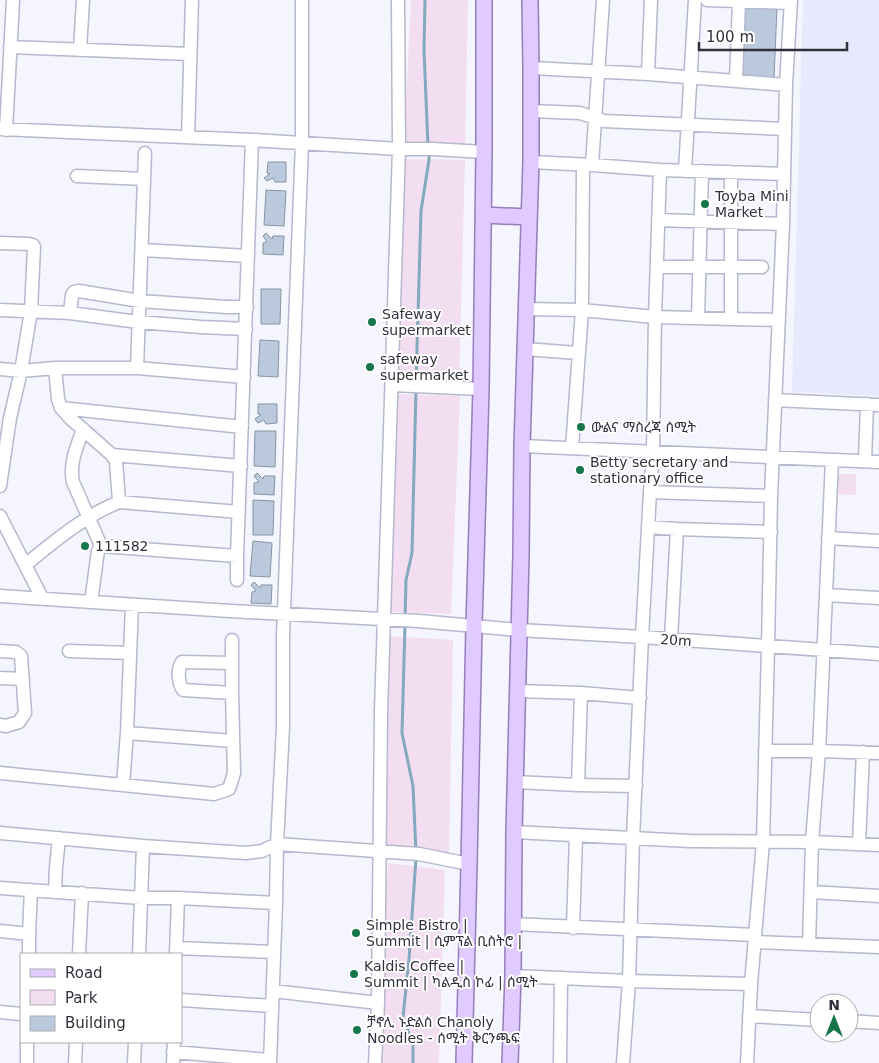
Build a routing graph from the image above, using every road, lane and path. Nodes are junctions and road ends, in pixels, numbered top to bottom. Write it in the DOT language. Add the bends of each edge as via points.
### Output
graph roads {
  1 [pos="12,0"];
  2 [pos="83,0"];
  3 [pos="192,0"];
  4 [pos="302,0"];
  5 [pos="398,0"];
  6 [pos="484,0"];
  7 [pos="530,0"];
  8 [pos="603,0"];
  9 [pos="651,0"];
  10 [pos="695,0"];
  11 [pos="707,0"];
  12 [pos="739,1"];
  13 [pos="790,1"];
  14 [pos="10,47"];
  15 [pos="80,50"];
  16 [pos="190,54"];
  17 [pos="531,68"];
  18 [pos="598,70"];
  19 [pos="648,74"];
  20 [pos="690,77"];
  21 [pos="736,80"];
  22 [pos="786,85"];
  23 [pos="531,111"];
  24 [pos="595,118"];
  25 [pos="688,124"];
  26 [pos="3,129"];
  27 [pos="785,129"];
  28 [pos="188,137"];
  29 [pos="252,140"];
  30 [pos="302,143"];
  31 [pos="399,149"];
  32 [pos="484,152"];
  33 [pos="145,153"];
  34 [pos="531,162"];
  35 [pos="587,165"];
  36 [pos="660,170"];
  37 [pos="685,171"];
  38 [pos="702,171"];
  39 [pos="731,172"];
  40 [pos="784,174"];
  41 [pos="77,176"];
  42 [pos="144,179"];
  43 [pos="483,215"];
  44 [pos="529,217"];
  45 [pos="658,220"];
  46 [pos="700,221"];
  47 [pos="731,222"];
  48 [pos="783,224"];
  49 [pos="0,243"];
  50 [pos="142,250"];
  51 [pos="248,256"];
  52 [pos="657,267"];
  53 [pos="699,267"];
  54 [pos="731,267"];
  55 [pos="762,268"];
  56 [pos="140,300"];
  57 [pos="247,307"];
  58 [pos="526,309"];
  59 [pos="0,310"];
  60 [pos="582,310"];
  61 [pos="30,312"];
  62 [pos="70,313"];
  63 [pos="655,317"];
  64 [pos="698,318"];
  65 [pos="731,319"];
  66 [pos="779,320"];
  67 [pos="138,322"];
  68 [pos="246,329"];
  69 [pos="525,349"];
  70 [pos="578,354"];
  71 [pos="55,368"];
  72 [pos="137,368"];
  73 [pos="0,369"];
  74 [pos="21,371"];
  75 [pos="244,377"];
  76 [pos="392,385"];
  77 [pos="481,389"];
  78 [pos="775,400"];
  79 [pos="873,405"];
  80 [pos="61,408"];
  81 [pos="5,418"];
  82 [pos="242,426"];
  83 [pos="83,429"];
  84 [pos="522,446"];
  85 [pos="572,448"];
  86 [pos="653,452"];
  87 [pos="112,455"];
  88 [pos="773,458"];
  89 [pos="832,460"];
  90 [pos="865,461"];
  91 [pos="879,462"];
  92 [pos="241,466"];
  93 [pos="0,486"];
  94 [pos="650,492"];
  95 [pos="771,496"];
  96 [pos="119,502"];
  97 [pos="239,512"];
  98 [pos="0,516"];
  99 [pos="89,518"];
  100 [pos="648,527"];
  101 [pos="678,529"];
  102 [pos="770,532"];
  103 [pos="6,538"];
  104 [pos="828,538"];
  105 [pos="879,541"];
  106 [pos="101,546"];
  107 [pos="237,556"];
  108 [pos="25,565"];
  109 [pos="237,580"];
  110 [pos="826,595"];
  111 [pos="0,596"];
  112 [pos="42,598"];
  113 [pos="879,598"];
  114 [pos="91,602"];
  115 [pos="132,605"];
  116 [pos="285,614"];
  117 [pos="391,619"];
  118 [pos="474,626"];
  119 [pos="519,630"];
  120 [pos="642,637"];
  121 [pos="671,639"];
  122 [pos="232,640"];
  123 [pos="768,647"];
  124 [pos="0,650"];
  125 [pos="824,650"];
  126 [pos="69,651"];
  127 [pos="130,653"];
  128 [pos="879,654"];
  129 [pos="232,663"];
  130 [pos="0,678"];
  131 [pos="23,679"];
  132 [pos="518,691"];
  133 [pos="232,693"];
  134 [pos="581,694"];
  135 [pos="640,698"];
  136 [pos="0,725"];
  137 [pos="127,732"];
  138 [pos="232,741"];
  139 [pos="765,751"];
  140 [pos="819,751"];
  141 [pos="863,752"];
  142 [pos="879,753"];
  143 [pos="0,773"];
  144 [pos="515,782"];
  145 [pos="123,784"];
  146 [pos="578,785"];
  147 [pos="636,786"];
  148 [pos="514,832"];
  149 [pos="0,834"];
  150 [pos="576,835"];
  151 [pos="59,838"];
  152 [pos="633,838"];
  153 [pos="763,842"];
  154 [pos="812,842"];
  155 [pos="277,844"];
  156 [pos="859,844"];
  157 [pos="879,845"];
  158 [pos="142,846"];
  159 [pos="380,852"];
  160 [pos="470,864"];
  161 [pos="0,888"];
  162 [pos="31,890"];
  163 [pos="55,892"];
  164 [pos="810,892"];
  165 [pos="82,893"];
  166 [pos="879,896"];
  167 [pos="141,898"];
  168 [pos="178,898"];
  169 [pos="276,903"];
  170 [pos="513,924"];
  171 [pos="574,928"];
  172 [pos="631,930"];
  173 [pos="0,931"];
  174 [pos="29,934"];
  175 [pos="755,938"];
  176 [pos="809,944"];
  177 [pos="879,947"];
  178 [pos="176,951"];
  179 [pos="274,952"];
  180 [pos="29,953"];
  181 [pos="79,953"];
  182 [pos="139,953"];
  183 [pos="513,976"];
  184 [pos="561,978"];
  185 [pos="629,981"];
  186 [pos="751,984"];
  187 [pos="273,991"];
  188 [pos="182,1000"];
  189 [pos="378,1003"];
  190 [pos="272,1006"];
  191 [pos="0,1012"];
  192 [pos="20,1014"];
  193 [pos="749,1016"];
  194 [pos="809,1019"];
  195 [pos="859,1022"];
  196 [pos="879,1023"];
  197 [pos="27,1043"];
  198 [pos="76,1043"];
  199 [pos="135,1043"];
  200 [pos="173,1052"];
  201 [pos="270,1062"];
  202 [pos="27,1063"];
  203 [pos="75,1063"];
  204 [pos="134,1063"];
  205 [pos="375,1063"];
  206 [pos="464,1063"];
  207 [pos="510,1063"];
  208 [pos="560,1063"];
  209 [pos="623,1063"];
  210 [pos="747,1063"];
  1 -- 14 [label="street"];
  2 -- 15 [label="street"];
  3 -- 16 [label="street"];
  4 -- 30 [label="street"];
  5 -- 31 [label="street"];
  6 -- 32 [label="main road"];
  7 -- 17 [label="main road"];
  8 -- 18 [label="street"];
  9 -- 19 [label="street"];
  10 -- 20 [label="street"];
  11 -- 12 [label="street"];
  12 -- 13 [label="street"];
  12 -- 21 [label="street"];
  13 -- 22 [label="street"];
  14 -- 15 [label="street"];
  14 -- 26 [label="street"];
  15 -- 16 [label="street"];
  16 -- 28 [label="street"];
  17 -- 18 [label="street"];
  17 -- 23 [label="main road"];
  18 -- 19 [label="street"];
  18 -- 24 [label="street"];
  19 -- 20 [label="street"];
  20 -- 21 [label="street"];
  20 -- 25 [label="street"];
  21 -- 22 [label="street"];
  22 -- 27 [label="street"];
  23 -- 24 [label="street" via="580,113"];
  23 -- 34 [label="main road"];
  24 -- 25 [label="street"];
  24 -- 35 [label="street"];
  25 -- 27 [label="street"];
  25 -- 37 [label="street"];
  26 -- 28 [label="street"];
  27 -- 40 [label="street"];
  28 -- 29 [label="street"];
  29 -- 30 [label="street"];
  29 -- 51 [label="street"];
  30 -- 31 [label="street"];
  30 -- 116 [label="street"];
  31 -- 32 [label="street"];
  31 -- 76 [label="street"];
  32 -- 43 [label="main road"];
  33 -- 42 [label="street"];
  34 -- 35 [label="street"];
  34 -- 44 [label="main road"];
  35 -- 36 [label="street"];
  35 -- 60 [label="street"];
  36 -- 37 [label="street"];
  36 -- 45 [label="street"];
  37 -- 38 [label="street"];
  38 -- 39 [label="street"];
  38 -- 46 [label="street"];
  39 -- 40 [label="street"];
  39 -- 47 [label="street"];
  40 -- 48 [label="street"];
  41 -- 42 [label="street"];
  42 -- 50 [label="street"];
  43 -- 44 [label="main road"];
  43 -- 77 [label="main road"];
  44 -- 58 [label="main road"];
  45 -- 46 [label="street"];
  45 -- 52 [label="street"];
  46 -- 47 [label="street"];
  46 -- 53 [label="street"];
  47 -- 48 [label="street"];
  47 -- 54 [label="street"];
  48 -- 66 [label="street"];
  49 -- 61 [label="street" via="34,247"];
  50 -- 51 [label="street"];
  50 -- 56 [label="street"];
  51 -- 57 [label="street"];
  52 -- 53 [label="street"];
  52 -- 63 [label="street"];
  53 -- 54 [label="street"];
  53 -- 64 [label="street"];
  54 -- 55 [label="street"];
  54 -- 65 [label="street"];
  56 -- 57 [label="street"];
  56 -- 62 [label="street" via="79,291 72,295"];
  56 -- 67 [label="street"];
  57 -- 68 [label="street"];
  58 -- 60 [label="street"];
  58 -- 69 [label="main road"];
  59 -- 61 [label="street"];
  60 -- 63 [label="street"];
  60 -- 70 [label="street"];
  61 -- 62 [label="street"];
  61 -- 74 [label="street"];
  62 -- 67 [label="street"];
  63 -- 64 [label="street"];
  63 -- 86 [label="street"];
  64 -- 65 [label="street"];
  65 -- 66 [label="street"];
  66 -- 78 [label="street"];
  67 -- 68 [label="street"];
  67 -- 72 [label="street"];
  68 -- 75 [label="street"];
  69 -- 70 [label="street"];
  69 -- 84 [label="main road"];
  70 -- 85 [label="street"];
  71 -- 72 [label="street"];
  71 -- 74 [label="street"];
  71 -- 80 [label="street"];
  72 -- 75 [label="street"];
  73 -- 74 [label="street"];
  74 -- 81 [label="street"];
  75 -- 82 [label="street"];
  76 -- 77 [label="street"];
  76 -- 117 [label="street"];
  77 -- 118 [label="main road"];
  78 -- 79 [label="street"];
  78 -- 88 [label="street"];
  79 -- 90 [label="street"];
  80 -- 82 [label="street"];
  80 -- 83 [label="street"];
  81 -- 93 [label="street"];
  82 -- 92 [label="street"];
  83 -- 87 [label="street"];
  83 -- 99 [label="street" via="71,472"];
  84 -- 85 [label="street"];
  84 -- 119 [label="main road"];
  85 -- 86 [label="street"];
  86 -- 88 [label="street"];
  86 -- 94 [label="street"];
  87 -- 92 [label="street"];
  87 -- 96 [label="street" via="116,461"];
  88 -- 89 [label="street"];
  88 -- 95 [label="street"];
  89 -- 90 [label="street"];
  89 -- 104 [label="street"];
  90 -- 91 [label="street"];
  92 -- 97 [label="street"];
  94 -- 95 [label="street"];
  94 -- 100 [label="street"];
  95 -- 102 [label="street"];
  96 -- 97 [label="street"];
  96 -- 99 [label="street"];
  97 -- 107 [label="street"];
  98 -- 103 [label="street"];
  99 -- 106 [label="street"];
  99 -- 108 [label="street"];
  100 -- 101 [label="street"];
  100 -- 120 [label="street"];
  101 -- 102 [label="street"];
  101 -- 121 [label="street"];
  102 -- 123 [label="street"];
  103 -- 108 [label="street"];
  104 -- 105 [label="street"];
  104 -- 110 [label="street"];
  106 -- 107 [label="street"];
  106 -- 114 [label="street"];
  107 -- 109 [label="street"];
  108 -- 112 [label="street"];
  110 -- 113 [label="street"];
  110 -- 125 [label="street"];
  111 -- 112 [label="street, 20m"];
  112 -- 114 [label="street, 20m"];
  114 -- 115 [label="street, 20m"];
  115 -- 116 [label="street, 20m"];
  115 -- 127 [label="street"];
  116 -- 117 [label="street, 20m"];
  116 -- 155 [label="street"];
  117 -- 118 [label="street, 20m"];
  117 -- 159 [label="street" via="381,711"];
  118 -- 119 [label="street, 20m"];
  118 -- 160 [label="main road"];
  119 -- 120 [label="street, 20m"];
  119 -- 132 [label="main road"];
  120 -- 121 [label="street, 20m"];
  120 -- 135 [label="street"];
  121 -- 123 [label="street, 20m"];
  122 -- 129 [label="street"];
  123 -- 125 [label="street, 20m"];
  123 -- 139 [label="street"];
  124 -- 131 [label="street" via="21,656"];
  125 -- 128 [label="street, 20m"];
  125 -- 140 [label="street"];
  126 -- 127 [label="street"];
  127 -- 137 [label="street"];
  129 -- 133 [label="street"];
  129 -- 133 [label="street" via="182,662 179,684 183,690"];
  130 -- 131 [label="street"];
  131 -- 136 [label="street" via="24,713 19,722"];
  132 -- 134 [label="street"];
  132 -- 144 [label="main road"];
  133 -- 138 [label="street"];
  134 -- 135 [label="street"];
  134 -- 146 [label="street"];
  135 -- 147 [label="street"];
  137 -- 138 [label="street"];
  137 -- 145 [label="street"];
  138 -- 145 [label="street" via="234,773 229,789 214,794"];
  139 -- 140 [label="street"];
  139 -- 153 [label="street"];
  140 -- 141 [label="street"];
  140 -- 154 [label="street"];
  141 -- 142 [label="street"];
  141 -- 156 [label="street"];
  143 -- 145 [label="street"];
  144 -- 146 [label="street"];
  144 -- 148 [label="main road"];
  146 -- 147 [label="street"];
  147 -- 152 [label="street"];
  148 -- 150 [label="street"];
  148 -- 170 [label="main road"];
  149 -- 151 [label="street"];
  150 -- 152 [label="street"];
  150 -- 171 [label="street"];
  151 -- 158 [label="street"];
  151 -- 163 [label="street"];
  152 -- 153 [label="street"];
  152 -- 172 [label="street"];
  153 -- 154 [label="street"];
  153 -- 175 [label="street"];
  154 -- 156 [label="street"];
  154 -- 164 [label="street"];
  155 -- 158 [label="street" via="262,851 246,853"];
  155 -- 159 [label="street"];
  155 -- 169 [label="street"];
  156 -- 157 [label="street"];
  158 -- 167 [label="street"];
  159 -- 160 [label="street"];
  159 -- 189 [label="street"];
  160 -- 206 [label="main road"];
  161 -- 162 [label="street"];
  162 -- 163 [label="street"];
  162 -- 174 [label="street"];
  163 -- 165 [label="street"];
  164 -- 166 [label="street"];
  164 -- 176 [label="street"];
  165 -- 167 [label="street"];
  165 -- 181 [label="street"];
  167 -- 168 [label="street"];
  167 -- 182 [label="street"];
  168 -- 169 [label="street"];
  168 -- 178 [label="street"];
  169 -- 179 [label="street"];
  170 -- 171 [label="street"];
  170 -- 183 [label="main road"];
  171 -- 172 [label="street"];
  172 -- 175 [label="street"];
  172 -- 185 [label="street"];
  173 -- 174 [label="street"];
  174 -- 180 [label="street"];
  175 -- 176 [label="street"];
  175 -- 186 [label="street"];
  176 -- 177 [label="street"];
  178 -- 179 [label="street"];
  179 -- 187 [label="street"];
  183 -- 184 [label="street"];
  183 -- 207 [label="main road"];
  184 -- 185 [label="street"];
  184 -- 208 [label="street"];
  185 -- 186 [label="street"];
  185 -- 209 [label="street"];
  186 -- 193 [label="street"];
  187 -- 189 [label="street"];
  187 -- 190 [label="street"];
  188 -- 190 [label="street"];
  189 -- 205 [label="street"];
  190 -- 201 [label="street"];
  191 -- 192 [label="street"];
  193 -- 194 [label="street"];
  193 -- 210 [label="street"];
  195 -- 196 [label="street"];
  197 -- 202 [label="street"];
  198 -- 203 [label="street"];
  199 -- 204 [label="street"];
  200 -- 201 [label="street"];
}
